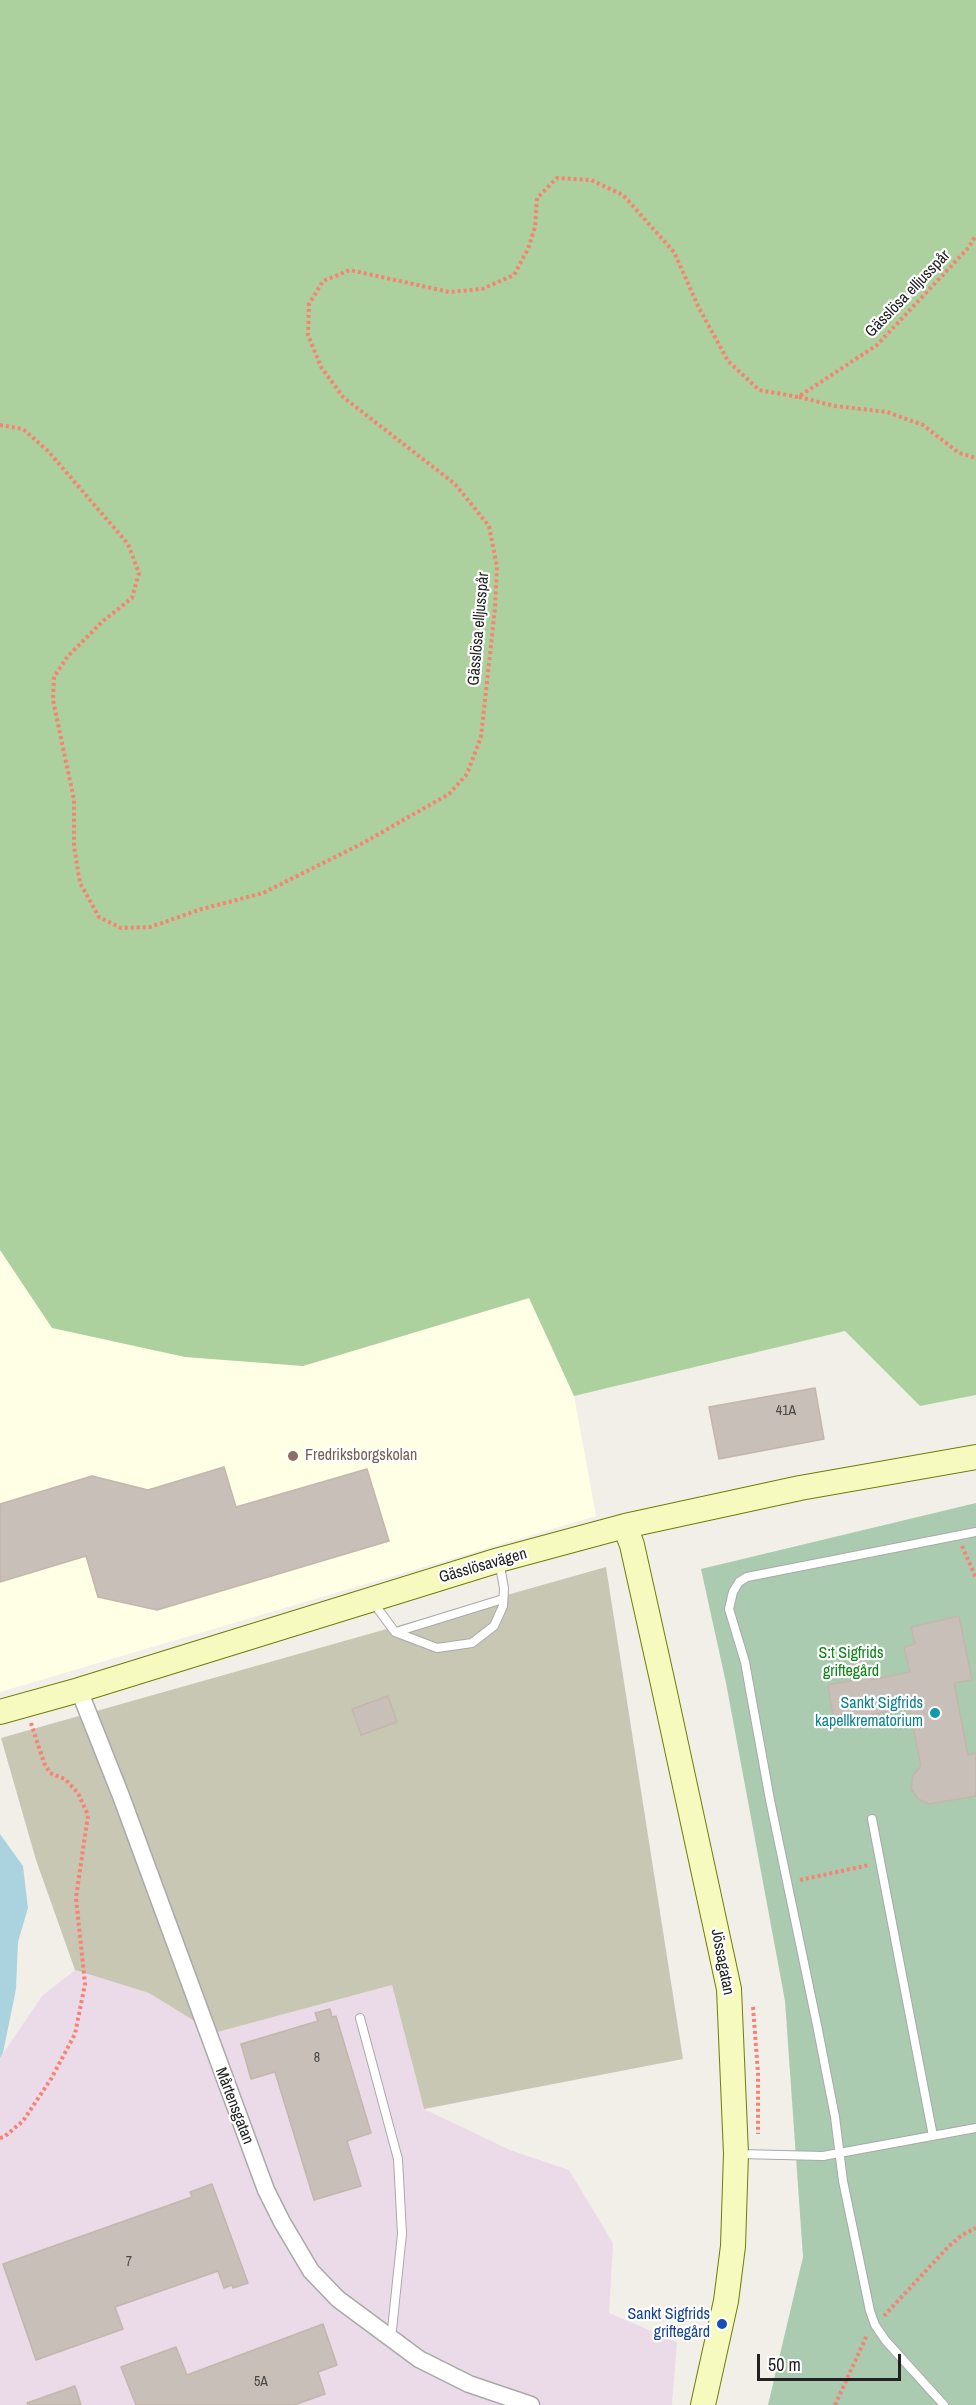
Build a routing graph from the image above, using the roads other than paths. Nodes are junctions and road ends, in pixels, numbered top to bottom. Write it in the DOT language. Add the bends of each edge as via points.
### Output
graph roads {
  1 [pos="976,1457"];
  2 [pos="625,1526"];
  3 [pos="976,1532"];
  4 [pos="499,1560"];
  5 [pos="371,1599"];
  6 [pos="503,1599"];
  7 [pos="395,1632"];
  8 [pos="79,1690"];
  9 [pos="0,1712"];
  10 [pos="872,1819"];
  11 [pos="360,2018"];
  12 [pos="976,2128"];
  13 [pos="933,2136"];
  14 [pos="841,2153"];
  15 [pos="736,2154"];
  16 [pos="391,2339"];
  17 [pos="531,2405"];
  18 [pos="703,2405"];
  19 [pos="944,2405"];
  1 -- 2 [label="street, Gässlösavägen" via="800,1488"];
  2 -- 4 [label="street, Gässlösavägen"];
  2 -- 15 [label="street, Jössagatan" via="729,1989"];
  3 -- 14 [label="lane" via="764,1573 739,1582 729,1609 745,1662"];
  4 -- 5 [label="street, Gässlösavägen"];
  4 -- 6 [label="lane"];
  5 -- 7 [label="lane"];
  5 -- 8 [label="street, Gässlösavägen"];
  6 -- 7 [label="lane"];
  6 -- 7 [label="lane" via="494,1626 472,1643 437,1648"];
  8 -- 9 [label="street, Gässlösavägen"];
  8 -- 16 [label="street, Mårtensgatan" via="276,2212 311,2271 338,2299"];
  10 -- 13 [label="lane"];
  11 -- 16 [label="lane" via="398,2159 402,2234"];
  12 -- 13 [label="lane"];
  13 -- 14 [label="lane"];
  14 -- 15 [label="lane" via="823,2157"];
  14 -- 19 [label="lane" via="875,2325"];
  15 -- 18 [label="street, Jössagatan" via="733,2246 726,2301"];
  16 -- 17 [label="street, Mårtensgatan" via="419,2359 469,2384"];
}
